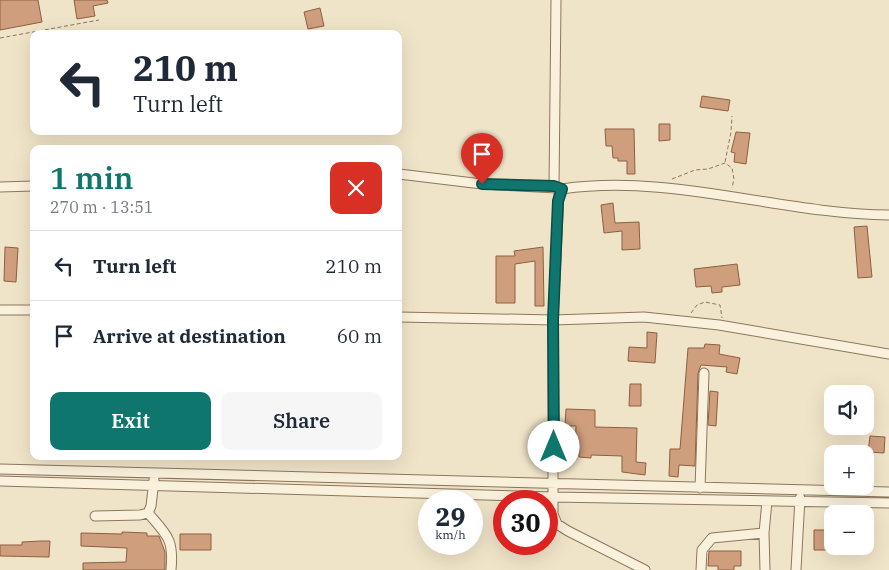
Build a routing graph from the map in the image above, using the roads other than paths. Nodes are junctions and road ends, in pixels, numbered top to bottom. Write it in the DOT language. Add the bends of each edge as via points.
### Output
graph roads {
  1 [pos="556,0"];
  2 [pos="402,174"];
  3 [pos="30,186"];
  4 [pos="0,187"];
  5 [pos="558,188"];
  6 [pos="889,215"];
  7 [pos="0,310"];
  8 [pos="30,310"];
  9 [pos="402,317"];
  10 [pos="553,320"];
  11 [pos="889,354"];
  12 [pos="704,373"];
  13 [pos="0,469"];
  14 [pos="154,472"];
  15 [pos="0,481"];
  16 [pos="554,484"];
  17 [pos="154,485"];
  18 [pos="700,488"];
  19 [pos="554,490"];
  20 [pos="800,490"];
  21 [pos="889,492"];
  22 [pos="493,495"];
  23 [pos="558,497"];
  24 [pos="767,501"];
  25 [pos="800,502"];
  26 [pos="889,503"];
  27 [pos="148,512"];
  28 [pos="95,516"];
  29 [pos="558,524"];
  30 [pos="764,533"];
  31 [pos="171,570"];
  32 [pos="645,570"];
  33 [pos="701,570"];
  34 [pos="765,570"];
  35 [pos="796,570"];
  1 -- 5 [label="street"];
  2 -- 5 [label="street" via="482,184"];
  3 -- 4 [label="street"];
  5 -- 6 [label="street" via="653,187 831,212"];
  5 -- 10 [label="street"];
  7 -- 8 [label="street"];
  9 -- 10 [label="street"];
  10 -- 11 [label="street" via="644,317 719,325"];
  10 -- 16 [label="street"];
  12 -- 18 [label="street"];
  13 -- 14 [label="street"];
  14 -- 16 [label="street"];
  14 -- 17 [label="street"];
  15 -- 17 [label="street"];
  16 -- 18 [label="street"];
  16 -- 19 [label="street"];
  17 -- 22 [label="street"];
  17 -- 27 [label="street"];
  18 -- 20 [label="street"];
  20 -- 21 [label="street"];
  20 -- 25 [label="street"];
  23 -- 24 [label="street"];
  24 -- 25 [label="street"];
  24 -- 30 [label="street"];
  25 -- 26 [label="street"];
  25 -- 35 [label="street"];
  27 -- 28 [label="street"];
  27 -- 31 [label="street" via="169,538"];
  29 -- 32 [label="street"];
  30 -- 33 [label="street" via="712,538 702,550"];
  30 -- 34 [label="street"];
}
